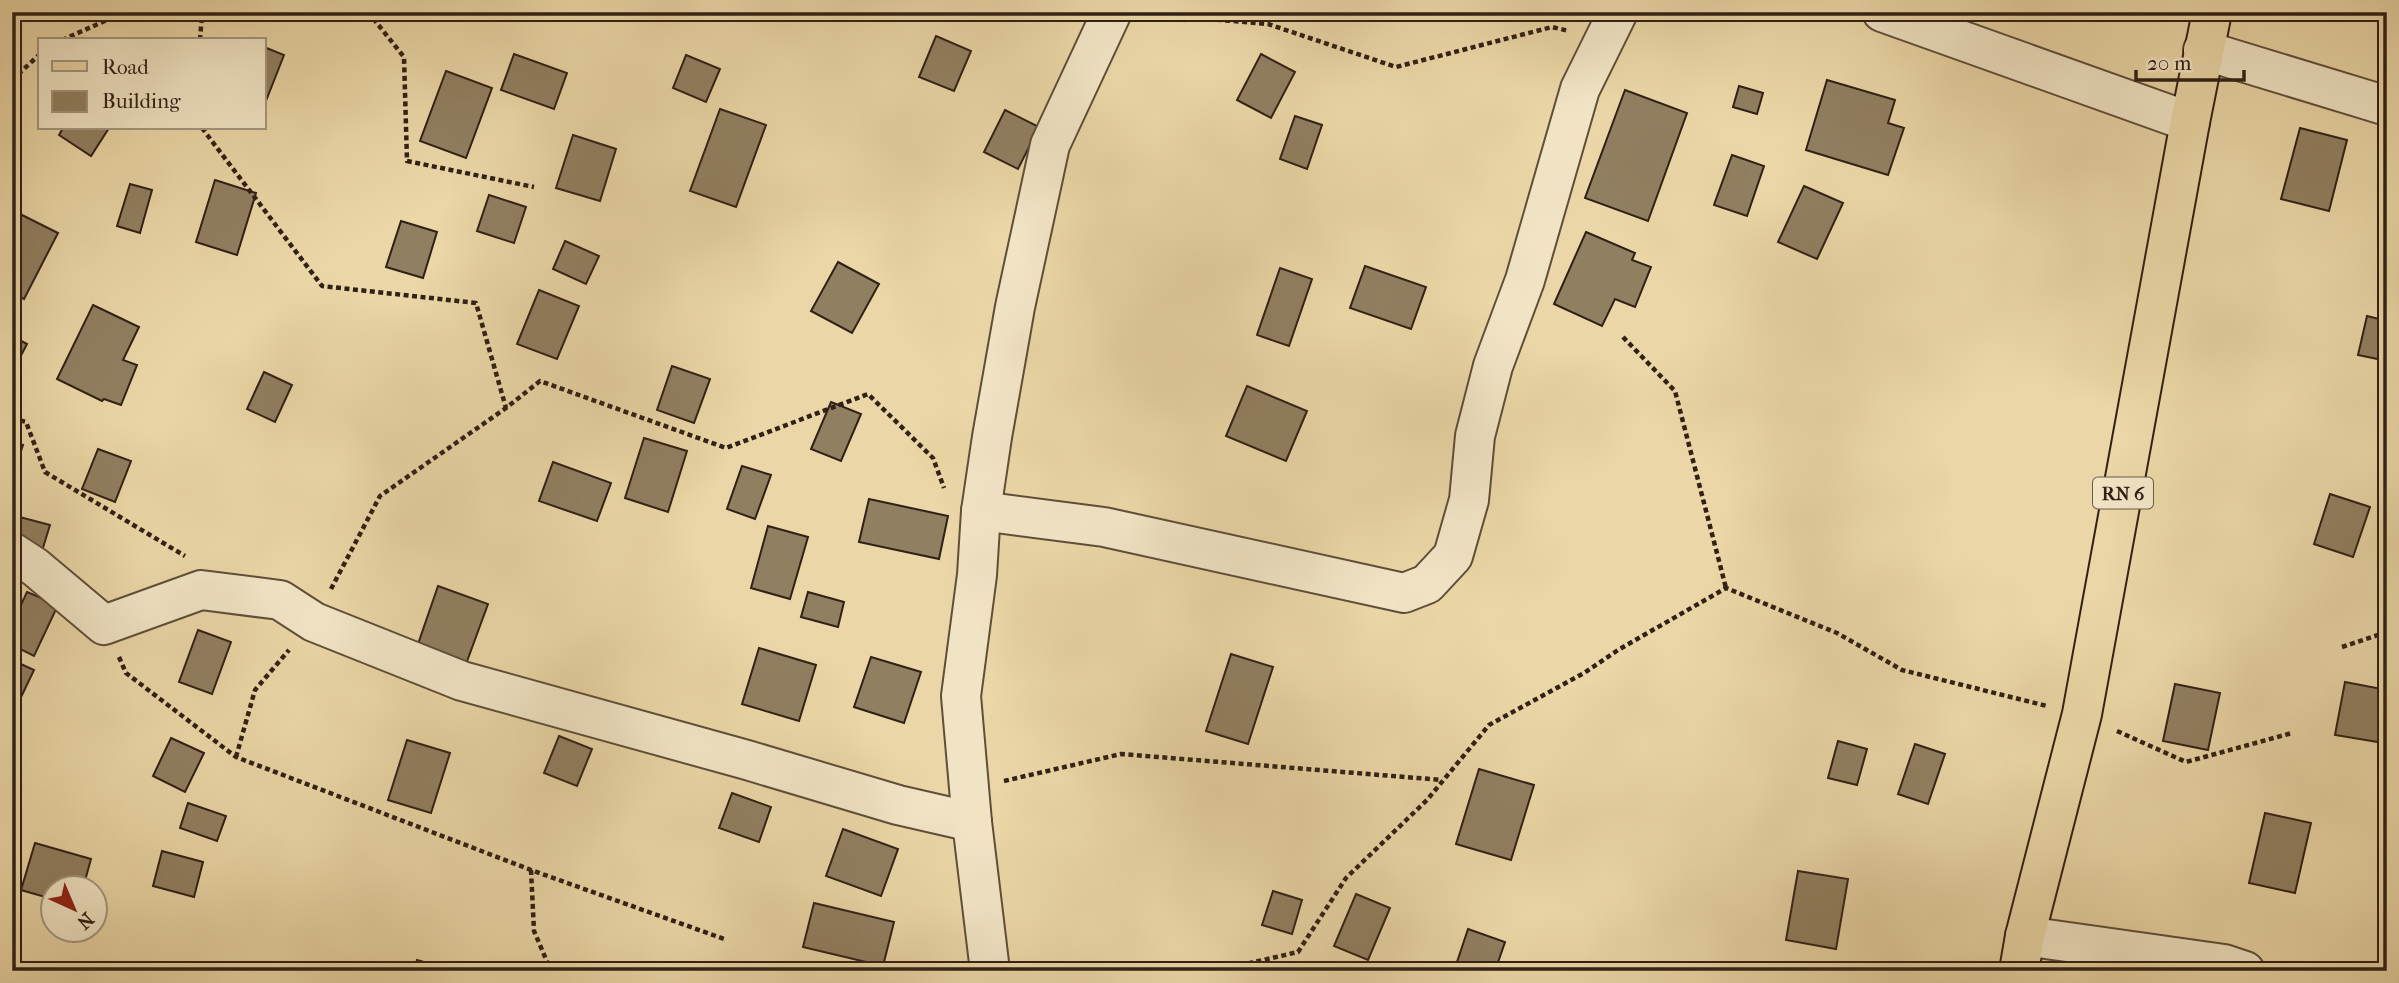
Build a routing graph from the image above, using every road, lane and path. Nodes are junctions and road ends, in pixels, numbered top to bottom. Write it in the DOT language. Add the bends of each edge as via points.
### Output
graph roads {
  1 [pos="125,12"];
  2 [pos="188,12"];
  3 [pos="369,12"];
  4 [pos="1882,12"];
  5 [pos="2212,12"];
  6 [pos="1129,13"];
  7 [pos="205,14"];
  8 [pos="1611,25"];
  9 [pos="66,38"];
  10 [pos="200,38"];
  11 [pos="2203,50"];
  12 [pos="38,56"];
  13 [pos="12,80"];
  14 [pos="2387,106"];
  15 [pos="2190,122"];
  16 [pos="204,130"];
  17 [pos="534,187"];
  18 [pos="1623,337"];
  19 [pos="506,408"];
  20 [pos="12,418"];
  21 [pos="964,504"];
  22 [pos="12,552"];
  23 [pos="193,561"];
  24 [pos="1726,589"];
  25 [pos="314,622"];
  26 [pos="104,625"];
  27 [pos="2387,632"];
  28 [pos="2342,647"];
  29 [pos="2082,714"];
  30 [pos="2292,733"];
  31 [pos="236,757"];
  32 [pos="1443,780"];
  33 [pos="970,806"];
  34 [pos="531,870"];
  35 [pos="727,940"];
  36 [pos="2022,953"];
  37 [pos="551,971"];
  38 [pos="990,971"];
  39 [pos="1215,971"];
  40 [pos="2245,971"];
  1 -- 9 [label="path"];
  2 -- 7 [label="path"];
  3 -- 17 [label="path" via="404,57 407,161"];
  4 -- 15 [label="street"];
  5 -- 11 [label="main road, RN 6"];
  6 -- 8 [label="path" via="1268,24 1396,67 1552,27"];
  6 -- 21 [label="street" via="1050,145 1014,307 992,437"];
  7 -- 10 [label="path"];
  8 -- 21 [label="street" via="1580,89 1533,256 1493,366 1475,436 1469,500 1453,556 1427,584 1404,593 1104,527"];
  11 -- 14 [label="street"];
  11 -- 15 [label="main road, RN 6"];
  12 -- 13 [label="path"];
  15 -- 29 [label="main road, RN 6"];
  16 -- 19 [label="path" via="322,286 476,303"];
  18 -- 24 [label="path" via="1675,391"];
  19 -- 21 [label="path" via="540,382 726,448 869,394 933,458"];
  19 -- 25 [label="path" via="380,496"];
  20 -- 23 [label="path" via="26,422 45,472"];
  21 -- 33 [label="street" via="976,575 961,696"];
  22 -- 26 [label="street"];
  24 -- 29 [label="path" via="1837,633 1902,670"];
  24 -- 32 [label="path" via="1489,725"];
  25 -- 26 [label="street" via="280,600 201,590"];
  25 -- 31 [label="path" via="255,690"];
  25 -- 33 [label="street" via="462,681 898,805"];
  26 -- 31 [label="path" via="126,673"];
  27 -- 28 [label="path"];
  29 -- 30 [label="path" via="2186,762"];
  29 -- 36 [label="main road, RN 6"];
  31 -- 34 [label="path"];
  32 -- 33 [label="path" via="1121,754"];
  32 -- 39 [label="path" via="1346,878 1298,952"];
  33 -- 38 [label="street"];
  34 -- 35 [label="path"];
  34 -- 37 [label="path" via="534,931"];
  36 -- 40 [label="street" via="2224,964"];
}
